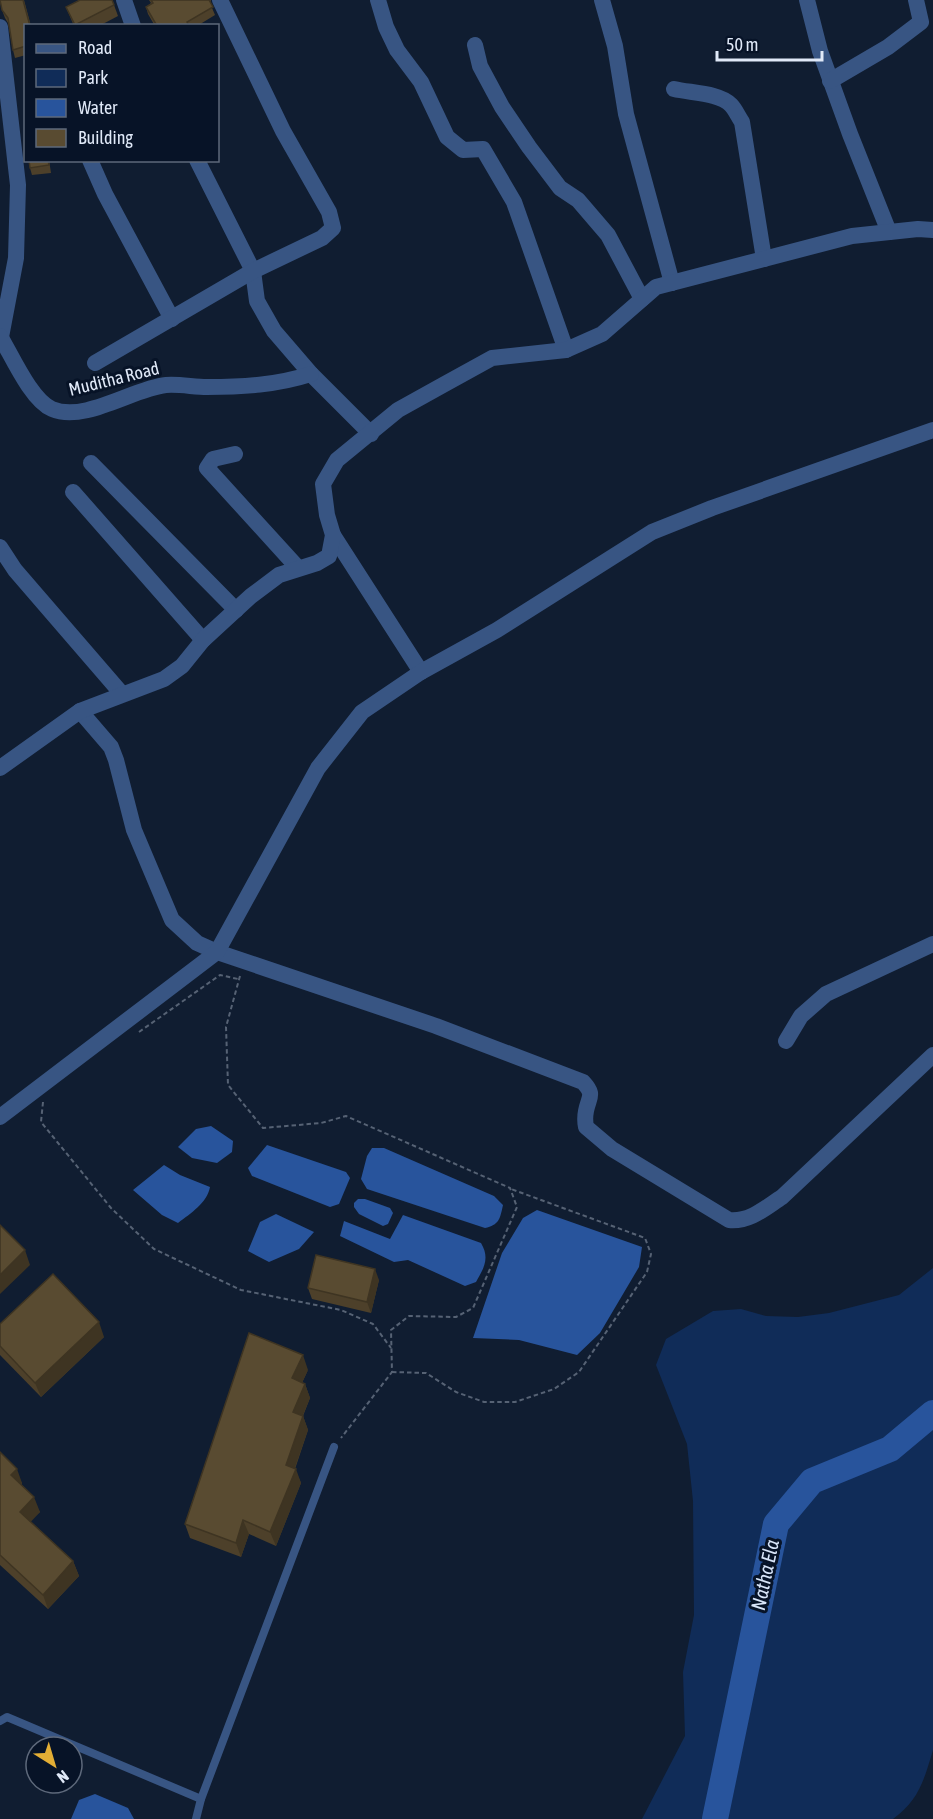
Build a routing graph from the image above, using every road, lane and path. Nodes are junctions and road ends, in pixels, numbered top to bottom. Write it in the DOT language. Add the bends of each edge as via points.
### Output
graph roads {
  1 [pos="124,0"];
  2 [pos="220,0"];
  3 [pos="378,0"];
  4 [pos="602,0"];
  5 [pos="807,0"];
  6 [pos="916,0"];
  7 [pos="132,24"];
  8 [pos="0,28"];
  9 [pos="475,45"];
  10 [pos="830,81"];
  11 [pos="674,89"];
  12 [pos="91,162"];
  13 [pos="198,162"];
  14 [pos="933,230"];
  15 [pos="889,232"];
  16 [pos="764,259"];
  17 [pos="253,271"];
  18 [pos="672,284"];
  19 [pos="642,299"];
  20 [pos="172,319"];
  21 [pos="0,337"];
  22 [pos="566,350"];
  23 [pos="95,363"];
  24 [pos="311,374"];
  25 [pos="933,430"];
  26 [pos="371,434"];
  27 [pos="235,454"];
  28 [pos="92,463"];
  29 [pos="73,492"];
  30 [pos="333,535"];
  31 [pos="0,547"];
  32 [pos="298,568"];
  33 [pos="236,610"];
  34 [pos="203,640"];
  35 [pos="421,672"];
  36 [pos="122,694"];
  37 [pos="80,711"];
  38 [pos="0,768"];
  39 [pos="933,944"];
  40 [pos="218,952"];
  41 [pos="245,962"];
  42 [pos="239,980"];
  43 [pos="132,1037"];
  44 [pos="786,1041"];
  45 [pos="933,1055"];
  46 [pos="44,1099"];
  47 [pos="0,1117"];
  48 [pos="510,1188"];
  49 [pos="391,1348"];
  50 [pos="392,1372"];
  51 [pos="334,1447"];
  52 [pos="0,1721"];
  53 [pos="201,1799"];
  54 [pos="196,1819"];
  1 -- 7 [label="street"];
  2 -- 17 [label="street" via="283,131 329,212 333,228 322,238"];
  3 -- 22 [label="street" via="386,27 421,82 447,137 463,150 483,149 514,202"];
  4 -- 18 [label="street" via="615,46 626,114"];
  5 -- 10 [label="street"];
  6 -- 10 [label="street" via="921,22 888,47"];
  8 -- 21 [label="street" via="18,185 16,258"];
  9 -- 19 [label="street" via="480,66 502,107 560,188 578,200 608,235"];
  10 -- 15 [label="street"];
  11 -- 16 [label="street" via="719,96 731,105 742,122"];
  12 -- 20 [label="street"];
  13 -- 17 [label="street"];
  14 -- 15 [label="street"];
  15 -- 16 [label="street" via="852,236"];
  16 -- 18 [label="street"];
  17 -- 20 [label="street"];
  17 -- 24 [label="street" via="257,301 274,331"];
  18 -- 19 [label="street" via="656,287"];
  19 -- 22 [label="street" via="602,334"];
  20 -- 23 [label="street"];
  21 -- 24 [label="street, Muditha Road" via="38,399 53,410 73,412 112,404 166,385 249,386 286,382"];
  22 -- 26 [label="street" via="492,358 398,410"];
  24 -- 26 [label="street"];
  25 -- 35 [label="street" via="652,532"];
  26 -- 30 [label="street" via="338,460 323,484"];
  27 -- 32 [label="street" via="213,459 207,468"];
  28 -- 33 [label="street"];
  29 -- 34 [label="street"];
  30 -- 32 [label="street" via="329,556"];
  30 -- 35 [label="street"];
  31 -- 36 [label="street" via="15,570"];
  32 -- 33 [label="street" via="279,575"];
  33 -- 34 [label="street"];
  34 -- 36 [label="street" via="182,666 164,679"];
  35 -- 40 [label="street" via="362,712 318,768"];
  36 -- 37 [label="street"];
  37 -- 38 [label="street"];
  37 -- 40 [label="street" via="111,747 134,830 172,920 196,943"];
  39 -- 44 [label="street" via="826,994 801,1016"];
  40 -- 41 [label="street"];
  40 -- 47 [label="street"];
  41 -- 42 [label="path"];
  41 -- 45 [label="street" via="436,1026 583,1082 591,1097 585,1113 586,1127 593,1135 729,1220 740,1221 754,1215 782,1197"];
  42 -- 43 [label="path" via="220,975"];
  42 -- 48 [label="path" via="226,1027 228,1085 263,1128 321,1123 346,1116"];
  46 -- 49 [label="path" via="41,1122 111,1208 154,1249 241,1290 341,1310 373,1324"];
  48 -- 49 [label="path" via="517,1207 473,1308 456,1317 410,1316 391,1330"];
  48 -- 50 [label="path" via="645,1238 651,1254 647,1272 579,1372 554,1389 515,1402 484,1402 456,1392 426,1372"];
  49 -- 50 [label="path"];
  50 -- 51 [label="path"];
  51 -- 53 [label="lane"];
  52 -- 53 [label="lane" via="7,1717"];
  53 -- 54 [label="lane"];
}
